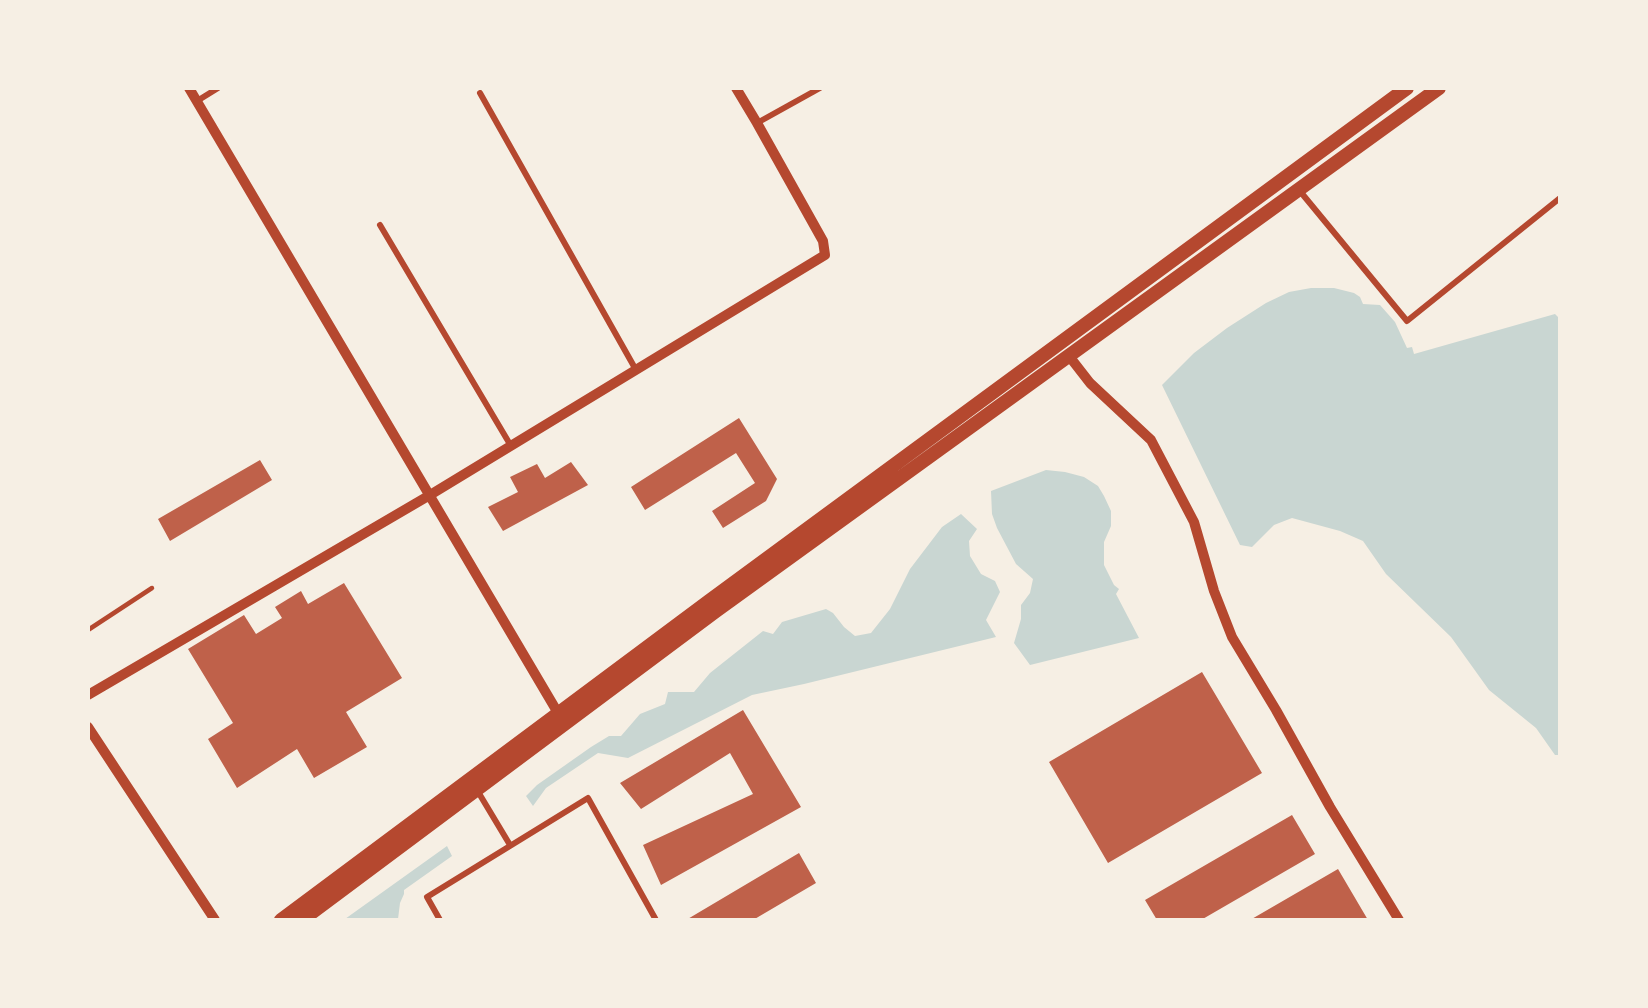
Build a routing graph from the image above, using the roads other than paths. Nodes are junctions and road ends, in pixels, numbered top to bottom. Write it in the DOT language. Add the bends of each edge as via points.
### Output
graph roads {
  1 [pos="189,88"];
  2 [pos="219,88"];
  3 [pos="736,88"];
  4 [pos="820,88"];
  5 [pos="1407,88"];
  6 [pos="1439,88"];
  7 [pos="480,93"];
  8 [pos="197,101"];
  9 [pos="757,123"];
  10 [pos="1299,190"];
  11 [pos="1560,198"];
  12 [pos="380,225"];
  13 [pos="1069,356"];
  14 [pos="636,370"];
  15 [pos="511,446"];
  16 [pos="430,495"];
  17 [pos="152,588"];
  18 [pos="88,630"];
  19 [pos="88,695"];
  20 [pos="558,713"];
  21 [pos="88,727"];
  22 [pos="477,789"];
  23 [pos="510,845"];
  24 [pos="302,919"];
  25 [pos="215,920"];
  26 [pos="281,920"];
  27 [pos="440,920"];
  28 [pos="656,920"];
  29 [pos="1400,920"];
  1 -- 8 [label="street"];
  2 -- 8 [label="street"];
  3 -- 9 [label="street"];
  4 -- 9 [label="street"];
  5 -- 20 [label="main road"];
  6 -- 10 [label="main road"];
  7 -- 14 [label="street"];
  8 -- 16 [label="street"];
  9 -- 14 [label="street" via="823,241 825,255"];
  10 -- 11 [label="street" via="1407,321"];
  10 -- 13 [label="main road"];
  12 -- 15 [label="street"];
  13 -- 22 [label="main road"];
  13 -- 29 [label="street" via="1090,383 1151,440 1194,522 1232,637"];
  14 -- 15 [label="street"];
  15 -- 16 [label="street"];
  16 -- 19 [label="street"];
  16 -- 20 [label="street"];
  17 -- 18 [label="lane"];
  20 -- 26 [label="main road"];
  21 -- 25 [label="street"];
  22 -- 23 [label="street"];
  22 -- 24 [label="main road"];
  23 -- 27 [label="street" via="427,897"];
  23 -- 28 [label="street" via="588,798"];
}
